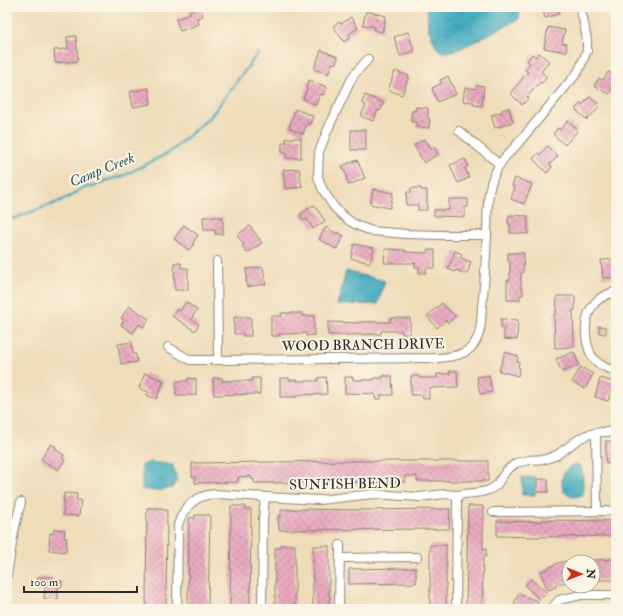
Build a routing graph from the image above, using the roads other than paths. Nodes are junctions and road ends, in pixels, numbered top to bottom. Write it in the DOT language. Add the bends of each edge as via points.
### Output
graph roads {
  1 [pos="579,7"];
  2 [pos="368,59"];
  3 [pos="459,131"];
  4 [pos="500,164"];
  5 [pos="487,235"];
  6 [pos="217,261"];
  7 [pos="616,292"];
  8 [pos="168,347"];
  9 [pos="218,360"];
  10 [pos="616,371"];
  11 [pos="616,432"];
  12 [pos="596,433"];
  13 [pos="457,495"];
  14 [pos="265,497"];
  15 [pos="21,502"];
  16 [pos="597,511"];
  17 [pos="616,511"];
  18 [pos="493,512"];
  19 [pos="340,545"];
  20 [pos="417,557"];
  21 [pos="340,558"];
  22 [pos="7,575"];
  23 [pos="616,595"];
  24 [pos="177,609"];
  25 [pos="262,609"];
  26 [pos="339,609"];
  27 [pos="456,609"];
  28 [pos="551,609"];
  1 -- 4 [label="street, WOOD BRANCH DRIVE" via="587,40 586,51 578,72"];
  2 -- 5 [label="street" via="352,76 319,152 318,177 334,207 351,222 372,231"];
  3 -- 4 [label="street"];
  4 -- 5 [label="street, WOOD BRANCH DRIVE" via="489,195"];
  5 -- 9 [label="street, WOOD BRANCH DRIVE" via="479,336 474,345 464,352 439,358"];
  6 -- 9 [label="street"];
  7 -- 10 [label="street" via="603,296 595,303 589,312 586,328 592,356 601,366"];
  8 -- 9 [label="street, WOOD BRANCH DRIVE" via="190,360"];
  11 -- 12 [label="street, SUNFISH BEND"];
  12 -- 13 [label="street, SUNFISH BEND" via="580,438 554,456 514,465 506,471 496,486 489,490"];
  12 -- 16 [label="street"];
  13 -- 14 [label="street, SUNFISH BEND" via="420,497 373,494 319,500"];
  13 -- 27 [label="street"];
  14 -- 24 [label="street, SUNFISH BEND" via="208,494 196,499 186,508 178,525"];
  14 -- 25 [label="street"];
  15 -- 22 [label="street"];
  16 -- 17 [label="street"];
  16 -- 18 [label="street"];
  19 -- 21 [label="street"];
  20 -- 21 [label="street"];
  21 -- 26 [label="street"];
  23 -- 28 [label="street" via="581,595 559,600"];
}
